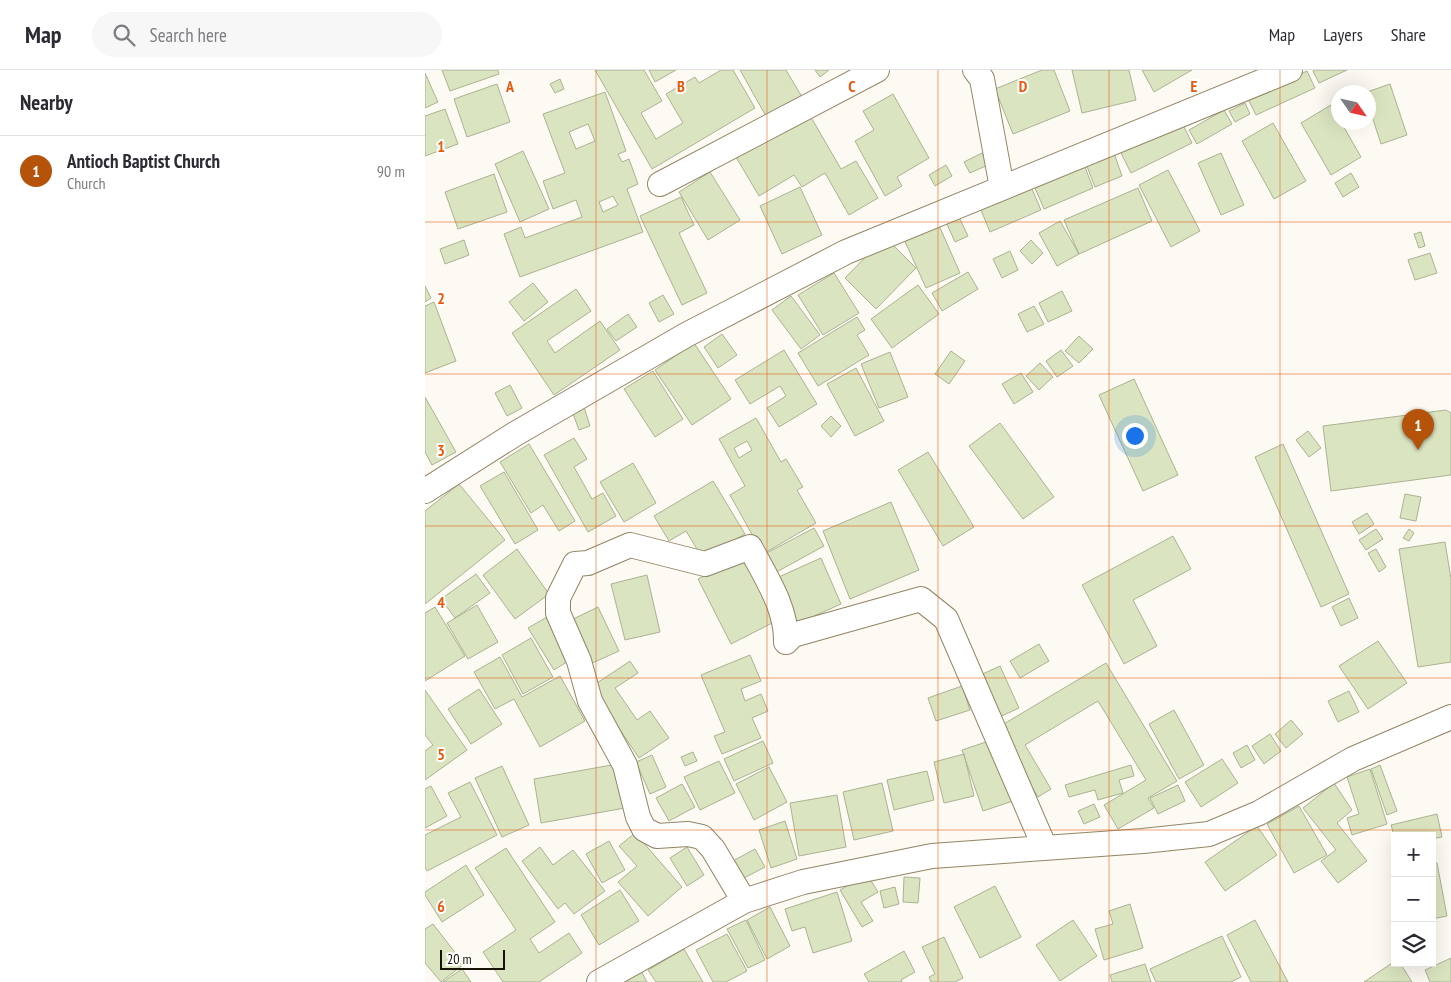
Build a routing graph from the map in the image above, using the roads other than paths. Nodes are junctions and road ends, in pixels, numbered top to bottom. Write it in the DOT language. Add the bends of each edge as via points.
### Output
graph roads {
  1 [pos="877,70"];
  2 [pos="975,70"];
  3 [pos="1291,70"];
  4 [pos="660,184"];
  5 [pos="1002,188"];
  6 [pos="425,491"];
  7 [pos="1451,717"];
  8 [pos="1045,848"];
  9 [pos="744,901"];
  10 [pos="599,982"];
  1 -- 4 [label="street"];
  2 -- 5 [label="street" via="982,79"];
  3 -- 5 [label="street"];
  5 -- 6 [label="street" via="846,252 687,335 515,434"];
  7 -- 8 [label="street" via="1353,760 1259,813 1209,834"];
  8 -- 9 [label="street" via="932,856 803,882"];
  8 -- 9 [label="street" via="946,619 921,599 793,635 787,642 777,600 750,547 705,564 630,545 588,563 575,564 558,598 558,612 579,661 590,701 625,764 644,829 657,836 687,834 701,837 713,849"];
  9 -- 10 [label="street"];
}
